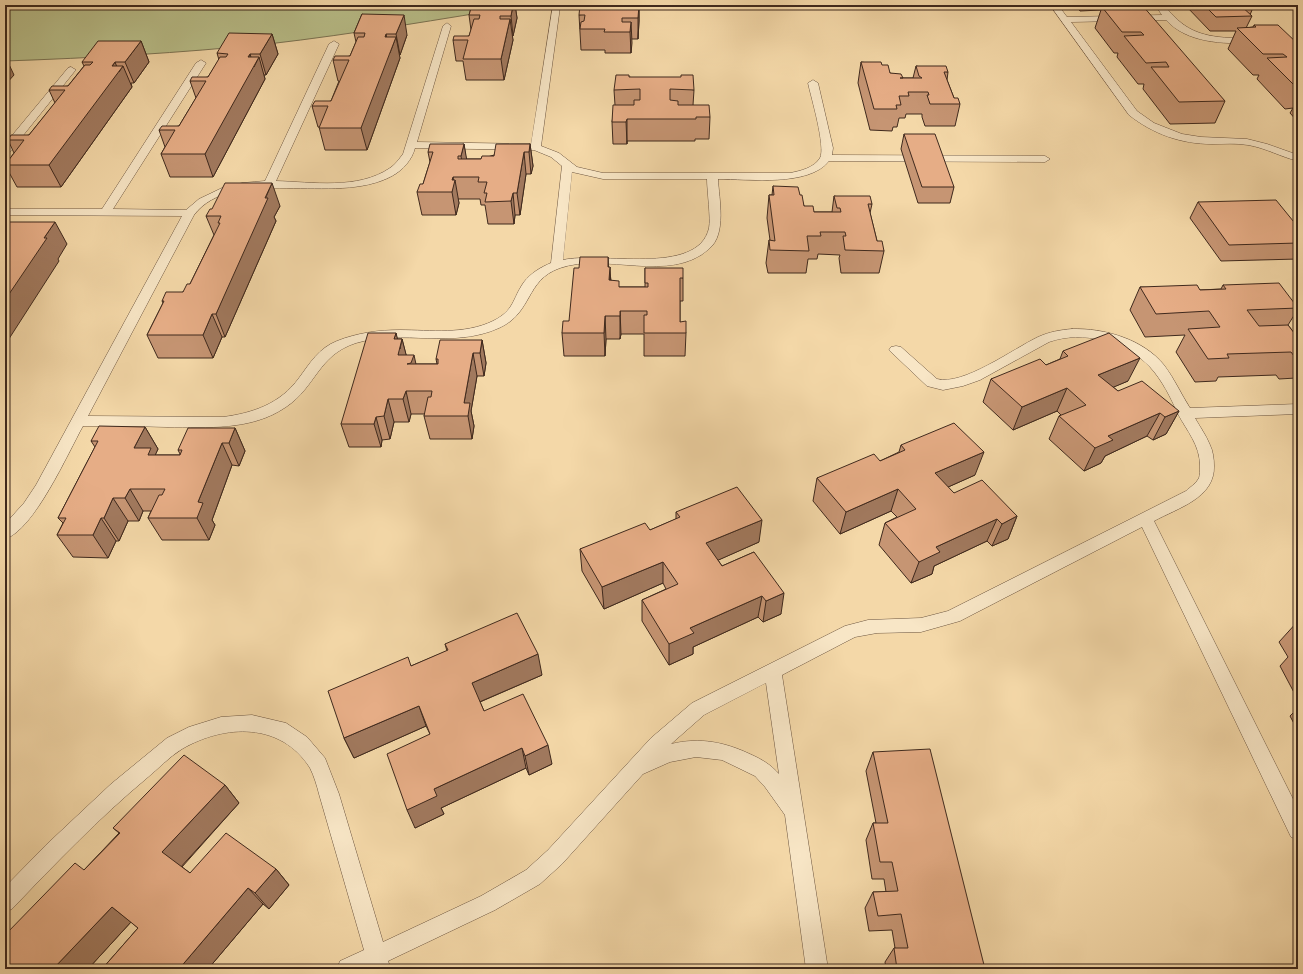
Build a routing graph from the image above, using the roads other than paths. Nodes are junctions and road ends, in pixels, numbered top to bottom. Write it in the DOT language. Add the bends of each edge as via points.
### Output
graph roads {
  1 [pos="1054,5"];
  2 [pos="1159,5"];
  3 [pos="556,7"];
  4 [pos="1170,18"];
  5 [pos="1066,20"];
  6 [pos="447,26"];
  7 [pos="1258,40"];
  8 [pos="334,44"];
  9 [pos="201,63"];
  10 [pos="71,70"];
  11 [pos="813,83"];
  12 [pos="410,145"];
  13 [pos="536,147"];
  14 [pos="5,151"];
  15 [pos="826,158"];
  16 [pos="1298,158"];
  17 [pos="1045,159"];
  18 [pos="568,166"];
  19 [pos="602,176"];
  20 [pos="712,176"];
  21 [pos="269,184"];
  22 [pos="564,195"];
  23 [pos="5,212"];
  24 [pos="105,213"];
  25 [pos="190,213"];
  26 [pos="557,264"];
  27 [pos="896,350"];
  28 [pos="1298,409"];
  29 [pos="1185,413"];
  30 [pos="79,421"];
  31 [pos="1145,518"];
  32 [pos="5,533"];
  33 [pos="773,670"];
  34 [pos="634,771"];
  35 [pos="794,815"];
  36 [pos="1298,830"];
  37 [pos="5,902"];
  38 [pos="378,963"];
  39 [pos="348,969"];
  40 [pos="817,969"];
  1 -- 5 [label="lane"];
  2 -- 4 [label="lane"];
  3 -- 13 [label="lane"];
  4 -- 5 [label="lane"];
  4 -- 7 [label="lane" via="1186,30 1213,39"];
  5 -- 16 [label="lane" via="1133,113 1145,123 1178,137 1197,141 1251,143"];
  6 -- 12 [label="lane"];
  8 -- 21 [label="lane"];
  9 -- 24 [label="lane"];
  10 -- 14 [label="lane"];
  11 -- 15 [label="lane" via="828,148"];
  12 -- 13 [label="lane"];
  12 -- 21 [label="lane" via="404,162 375,180 344,185"];
  13 -- 18 [label="lane" via="555,155"];
  15 -- 17 [label="lane"];
  15 -- 20 [label="lane" via="819,166 795,176"];
  18 -- 19 [label="lane"];
  18 -- 22 [label="lane"];
  19 -- 20 [label="lane"];
  19 -- 22 [label="lane" via="585,179"];
  20 -- 26 [label="lane" via="715,228 709,243 692,256 661,262 588,261"];
  21 -- 25 [label="lane" via="224,191 200,202"];
  22 -- 26 [label="lane"];
  23 -- 24 [label="lane"];
  24 -- 25 [label="lane"];
  25 -- 30 [label="lane"];
  26 -- 30 [label="lane" via="534,279 516,310 489,328 456,335 379,334 361,337 324,354 299,388 276,407 257,416 223,422"];
  27 -- 29 [label="lane" via="937,386 943,386 997,366 1055,335 1076,332 1099,335 1122,342 1144,353 1158,366"];
  28 -- 29 [label="lane"];
  29 -- 31 [label="lane" via="1204,446 1207,478 1191,495"];
  30 -- 32 [label="lane" via="34,504"];
  31 -- 33 [label="lane" via="954,616 920,625 874,625 861,628"];
  31 -- 36 [label="lane"];
  33 -- 34 [label="lane" via="698,709 658,744"];
  33 -- 35 [label="lane"];
  34 -- 35 [label="lane" via="660,756 681,750 707,748 735,755 764,771 780,790"];
  34 -- 38 [label="lane" via="555,857 533,877"];
  35 -- 40 [label="lane"];
  37 -- 38 [label="lane" via="118,790 174,744 195,733 221,725 252,723 280,729 301,743 318,764 330,794"];
  38 -- 39 [label="lane"];
}
